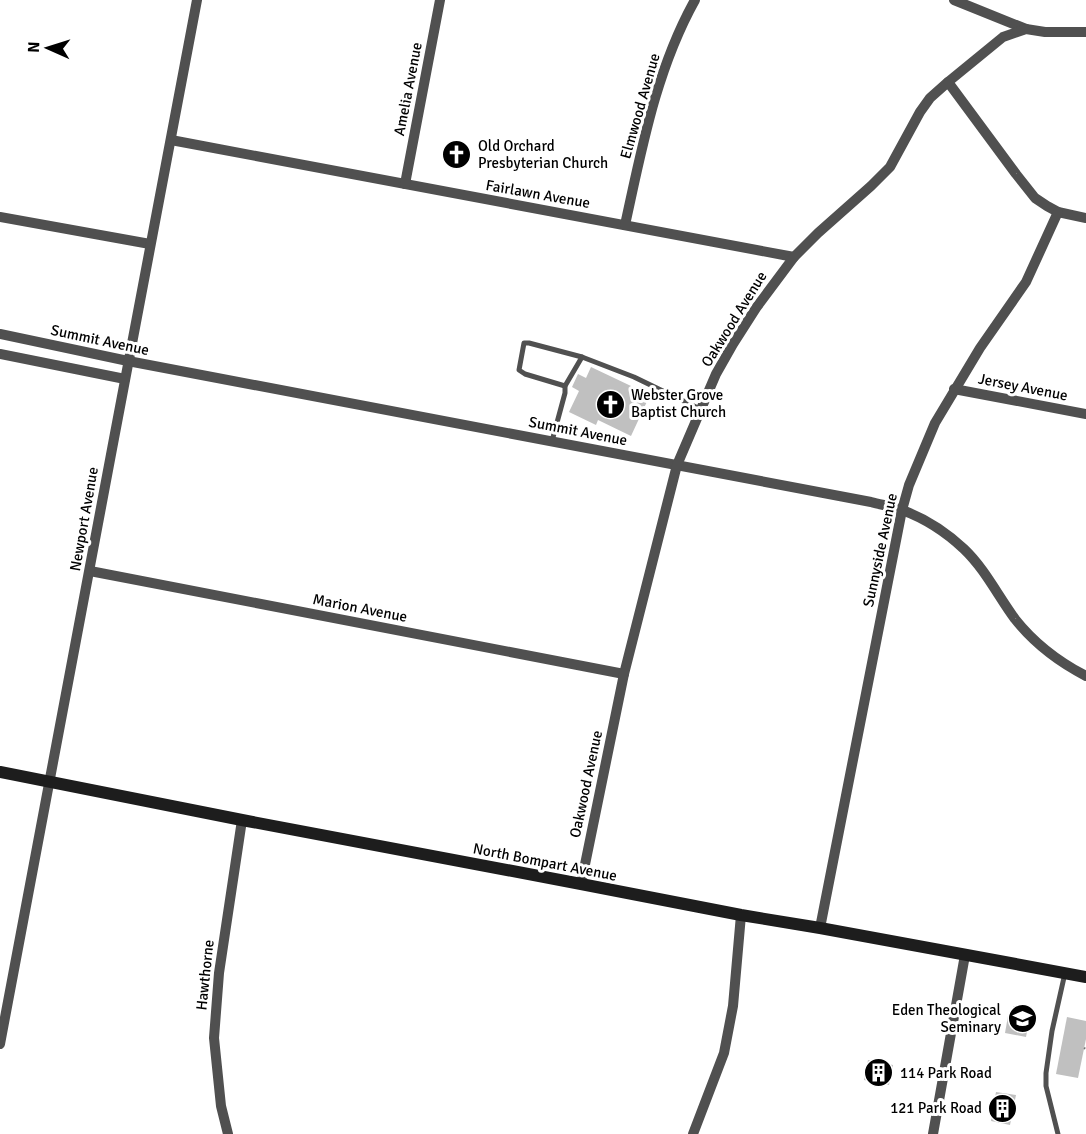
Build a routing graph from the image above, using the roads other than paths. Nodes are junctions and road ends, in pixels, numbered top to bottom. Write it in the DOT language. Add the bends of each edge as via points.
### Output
graph roads {
  1 [pos="196,0"];
  2 [pos="440,0"];
  3 [pos="695,0"];
  4 [pos="954,0"];
  5 [pos="1026,29"];
  6 [pos="1086,32"];
  7 [pos="948,82"];
  8 [pos="171,140"];
  9 [pos="405,184"];
  10 [pos="1058,212"];
  11 [pos="0,217"];
  12 [pos="1086,218"];
  13 [pos="625,225"];
  14 [pos="150,244"];
  15 [pos="794,257"];
  16 [pos="0,334"];
  17 [pos="0,354"];
  18 [pos="582,357"];
  19 [pos="128,361"];
  20 [pos="125,379"];
  21 [pos="565,386"];
  22 [pos="954,389"];
  23 [pos="700,409"];
  24 [pos="1086,414"];
  25 [pos="552,441"];
  26 [pos="677,465"];
  27 [pos="902,510"];
  28 [pos="90,572"];
  29 [pos="624,674"];
  30 [pos="1086,676"];
  31 [pos="0,772"];
  32 [pos="48,781"];
  33 [pos="242,820"];
  34 [pos="581,884"];
  35 [pos="741,915"];
  36 [pos="820,928"];
  37 [pos="965,954"];
  38 [pos="1065,973"];
  39 [pos="1086,977"];
  40 [pos="0,1044"];
  41 [pos="228,1134"];
  42 [pos="693,1134"];
  43 [pos="933,1134"];
  44 [pos="1058,1134"];
  1 -- 8 [label="street, Newport Avenue"];
  2 -- 9 [label="street, Amelia Avenue"];
  3 -- 13 [label="street, Elmwood Avenue" via="658,85"];
  4 -- 5 [label="street"];
  5 -- 6 [label="street, Oakwood Avenue"];
  5 -- 7 [label="street, Oakwood Avenue" via="1003,37"];
  7 -- 10 [label="street" via="1027,189"];
  7 -- 15 [label="street, Oakwood Avenue" via="930,98 890,166"];
  8 -- 9 [label="street, Fairlawn Avenue"];
  8 -- 14 [label="street, Newport Avenue"];
  9 -- 13 [label="street, Fairlawn Avenue"];
  10 -- 12 [label="street"];
  10 -- 22 [label="street, Sunnyside Avenue" via="1026,282"];
  11 -- 14 [label="street"];
  13 -- 15 [label="street, Fairlawn Avenue"];
  14 -- 19 [label="street, Newport Avenue"];
  15 -- 23 [label="street, Oakwood Avenue" via="733,344"];
  16 -- 19 [label="street, Summit Avenue"];
  17 -- 20 [label="street"];
  18 -- 21 [label="lane"];
  18 -- 21 [label="lane" via="524,343 519,370"];
  18 -- 23 [label="lane"];
  19 -- 20 [label="street, Newport Avenue"];
  19 -- 25 [label="street, Summit Avenue"];
  20 -- 28 [label="street, Newport Avenue"];
  21 -- 25 [label="lane"];
  22 -- 24 [label="street, Jersey Avenue"];
  22 -- 27 [label="street, Sunnyside Avenue" via="921,455"];
  23 -- 26 [label="street, Oakwood Avenue"];
  25 -- 26 [label="street, Summit Avenue"];
  26 -- 27 [label="street, Summit Avenue"];
  26 -- 29 [label="street, Oakwood Avenue"];
  27 -- 30 [label="street, Summit Avenue" via="941,530 964,549 1030,635 1046,651"];
  27 -- 36 [label="street, Sunnyside Avenue"];
  28 -- 29 [label="street, Marion Avenue"];
  28 -- 32 [label="street, Newport Avenue"];
  29 -- 34 [label="street, Oakwood Avenue"];
  31 -- 32 [label="street, North Bompart Avenue"];
  32 -- 33 [label="street, North Bompart Avenue"];
  32 -- 40 [label="street, Newport Avenue"];
  33 -- 34 [label="street, North Bompart Avenue"];
  33 -- 41 [label="street, Hawthorne" via="219,973 214,1038"];
  34 -- 35 [label="street, North Bompart Avenue"];
  35 -- 36 [label="street, North Bompart Avenue"];
  35 -- 42 [label="street" via="733,1006 724,1053"];
  36 -- 37 [label="street, North Bompart Avenue"];
  37 -- 38 [label="street, North Bompart Avenue"];
  37 -- 43 [label="street"];
  38 -- 39 [label="street, North Bompart Avenue"];
  38 -- 44 [label="lane" via="1046,1072"];
}
